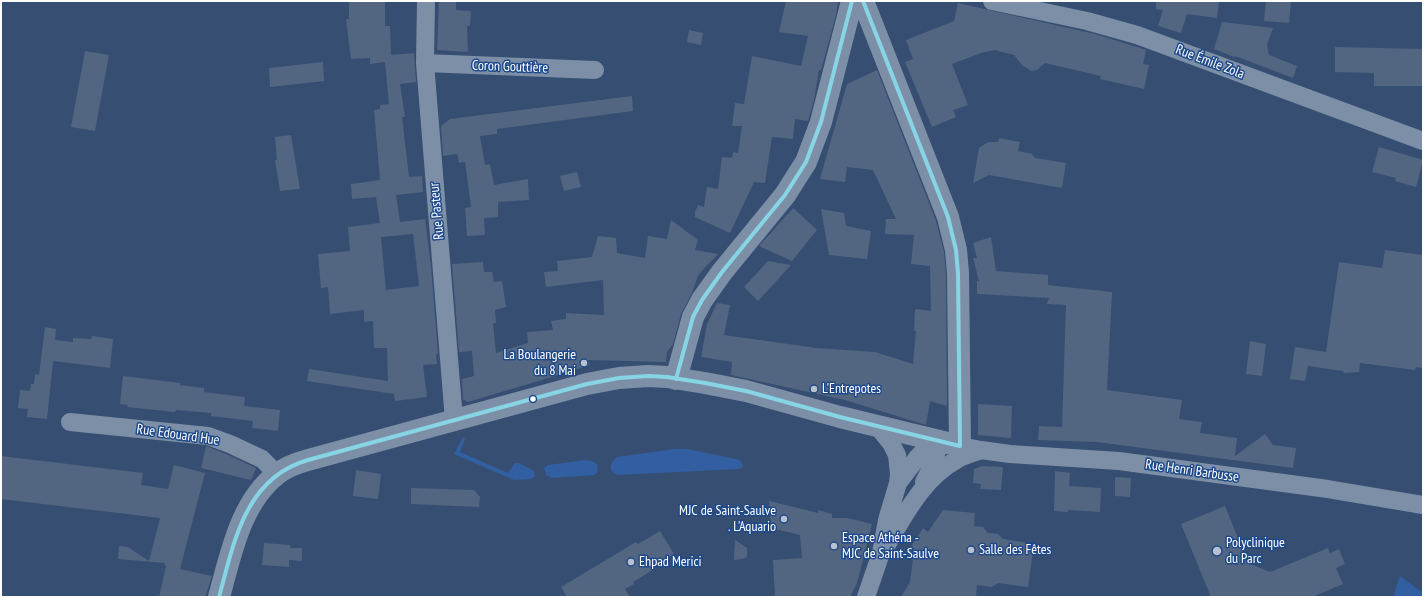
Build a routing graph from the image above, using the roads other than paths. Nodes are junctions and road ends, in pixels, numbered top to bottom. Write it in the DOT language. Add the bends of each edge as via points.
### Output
graph roads {
  1 [pos="426,1"];
  2 [pos="852,1"];
  3 [pos="864,1"];
  4 [pos="992,1"];
  5 [pos="425,63"];
  6 [pos="595,70"];
  7 [pos="1423,142"];
  8 [pos="676,379"];
  9 [pos="454,420"];
  10 [pos="70,422"];
  11 [pos="878,427"];
  12 [pos="954,444"];
  13 [pos="277,474"];
  14 [pos="898,483"];
  15 [pos="917,495"];
  16 [pos="1423,505"];
  17 [pos="881,553"];
  18 [pos="220,597"];
  19 [pos="866,597"];
  1 -- 5 [label="street, Rue Pasteur"];
  2 -- 8 [label="street" via="821,122 809,156 785,195 702,300 690,324"];
  3 -- 12 [label="street" via="948,217 954,239 958,272"];
  4 -- 7 [label="street, Rue Émile Zola" via="1087,21 1137,35"];
  5 -- 6 [label="street, Coron Gouttière"];
  5 -- 9 [label="street, Rue Pasteur"];
  8 -- 9 [label="street" via="648,376 608,380"];
  8 -- 11 [label="street" via="746,391"];
  9 -- 13 [label="street" via="308,460"];
  10 -- 13 [label="street, Rue Edouard Hue" via="208,436 262,459"];
  11 -- 12 [label="street"];
  11 -- 14 [label="street" via="897,455"];
  12 -- 14 [label="street" via="908,469"];
  12 -- 15 [label="street" via="933,464"];
  12 -- 15 [label="street" via="958,459 932,477"];
  12 -- 16 [label="street, Rue Henri Barbusse" via="1010,454 1119,461 1322,488"];
  13 -- 18 [label="street" via="258,494 242,522"];
  14 -- 17 [label="street"];
  15 -- 17 [label="street"];
  17 -- 19 [label="street"];
}
